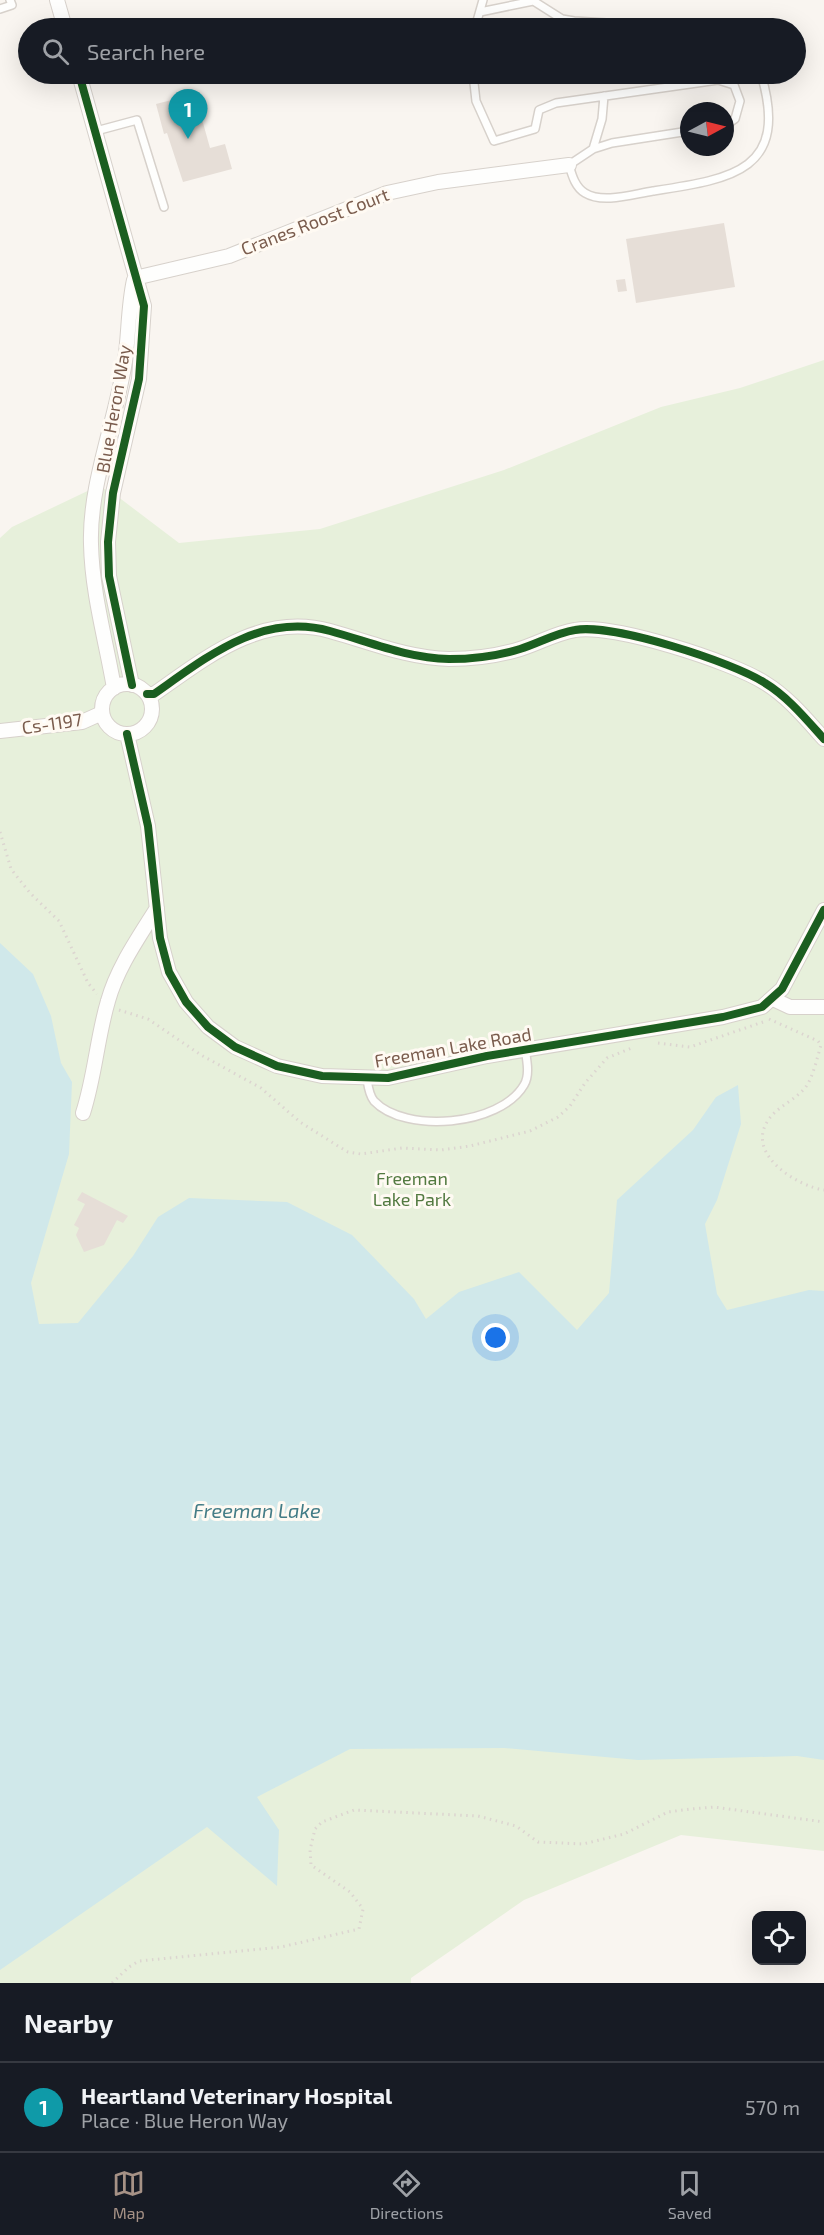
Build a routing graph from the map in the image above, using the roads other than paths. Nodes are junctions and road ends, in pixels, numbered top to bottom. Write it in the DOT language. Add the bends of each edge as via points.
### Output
graph roads {
  1 [pos="10,0"];
  2 [pos="57,0"];
  3 [pos="483,0"];
  4 [pos="533,0"];
  5 [pos="0,9"];
  6 [pos="480,12"];
  7 [pos="62,18"];
  8 [pos="478,18"];
  9 [pos="560,18"];
  10 [pos="82,84"];
  11 [pos="473,84"];
  12 [pos="690,84"];
  13 [pos="731,84"];
  14 [pos="763,84"];
  15 [pos="604,96"];
  16 [pos="734,120"];
  17 [pos="96,131"];
  18 [pos="680,132"];
  19 [pos="593,149"];
  20 [pos="569,165"];
  21 [pos="164,207"];
  22 [pos="135,278"];
  23 [pos="132,685"];
  24 [pos="114,688"];
  25 [pos="147,694"];
  26 [pos="102,713"];
  27 [pos="0,731"];
  28 [pos="127,734"];
  29 [pos="824,739"];
  30 [pos="157,908"];
  31 [pos="824,910"];
  32 [pos="773,999"];
  33 [pos="824,1007"];
  34 [pos="525,1049"];
  35 [pos="367,1079"];
  36 [pos="83,1113"];
  1 -- 5 [label="lane" via="12,5"];
  2 -- 7 [label="street"];
  3 -- 6 [label="lane"];
  4 -- 6 [label="lane"];
  4 -- 9 [label="lane"];
  6 -- 8 [label="lane"];
  10 -- 17 [label="street, Blue Heron Way"];
  11 -- 15 [label="lane" via="476,101 494,141 535,129 539,110 556,103"];
  12 -- 15 [label="lane"];
  13 -- 16 [label="lane" via="740,101"];
  14 -- 20 [label="lane" via="770,121 768,135 762,151 738,171 706,183 603,198 585,193 575,182"];
  15 -- 19 [label="lane"];
  17 -- 21 [label="lane" via="136,120"];
  17 -- 22 [label="street, Blue Heron Way"];
  18 -- 19 [label="lane"];
  19 -- 20 [label="lane"];
  20 -- 22 [label="street, Cranes Roost Court" via="438,182 387,193 229,256"];
  22 -- 23 [label="street, Blue Heron Way" via="144,306 139,379 113,493 108,542 109,576"];
  22 -- 24 [label="street, Blue Heron Way" via="125,361 98,486 91,543 96,594"];
  23 -- 24 [label="street"];
  23 -- 25 [label="street"];
  24 -- 26 [label="street" via="103,702"];
  25 -- 28 [label="street" via="152,707 150,718 138,732"];
  25 -- 29 [label="street" via="154,694 243,637 279,626 314,627 413,655 449,659 504,654 563,632 593,628 741,669 780,694"];
  26 -- 27 [label="street, Cs-1197" via="82,722"];
  26 -- 28 [label="street" via="112,729"];
  28 -- 30 [label="street, Freeman Lake Road" via="148,826"];
  30 -- 35 [label="street, Freeman Lake Road" via="169,972 186,1002 221,1037 249,1055 277,1066 322,1076"];
  30 -- 36 [label="street" via="126,958 107,1003 94,1081"];
  31 -- 32 [label="street"];
  32 -- 33 [label="street" via="790,1007"];
  32 -- 34 [label="street, Freeman Lake Road" via="762,1007 723,1017"];
  34 -- 35 [label="street, Freeman Lake Road"];
  34 -- 35 [label="lane" via="528,1069 524,1084 513,1098 497,1110 458,1119 412,1120 388,1113 372,1099"];
}
